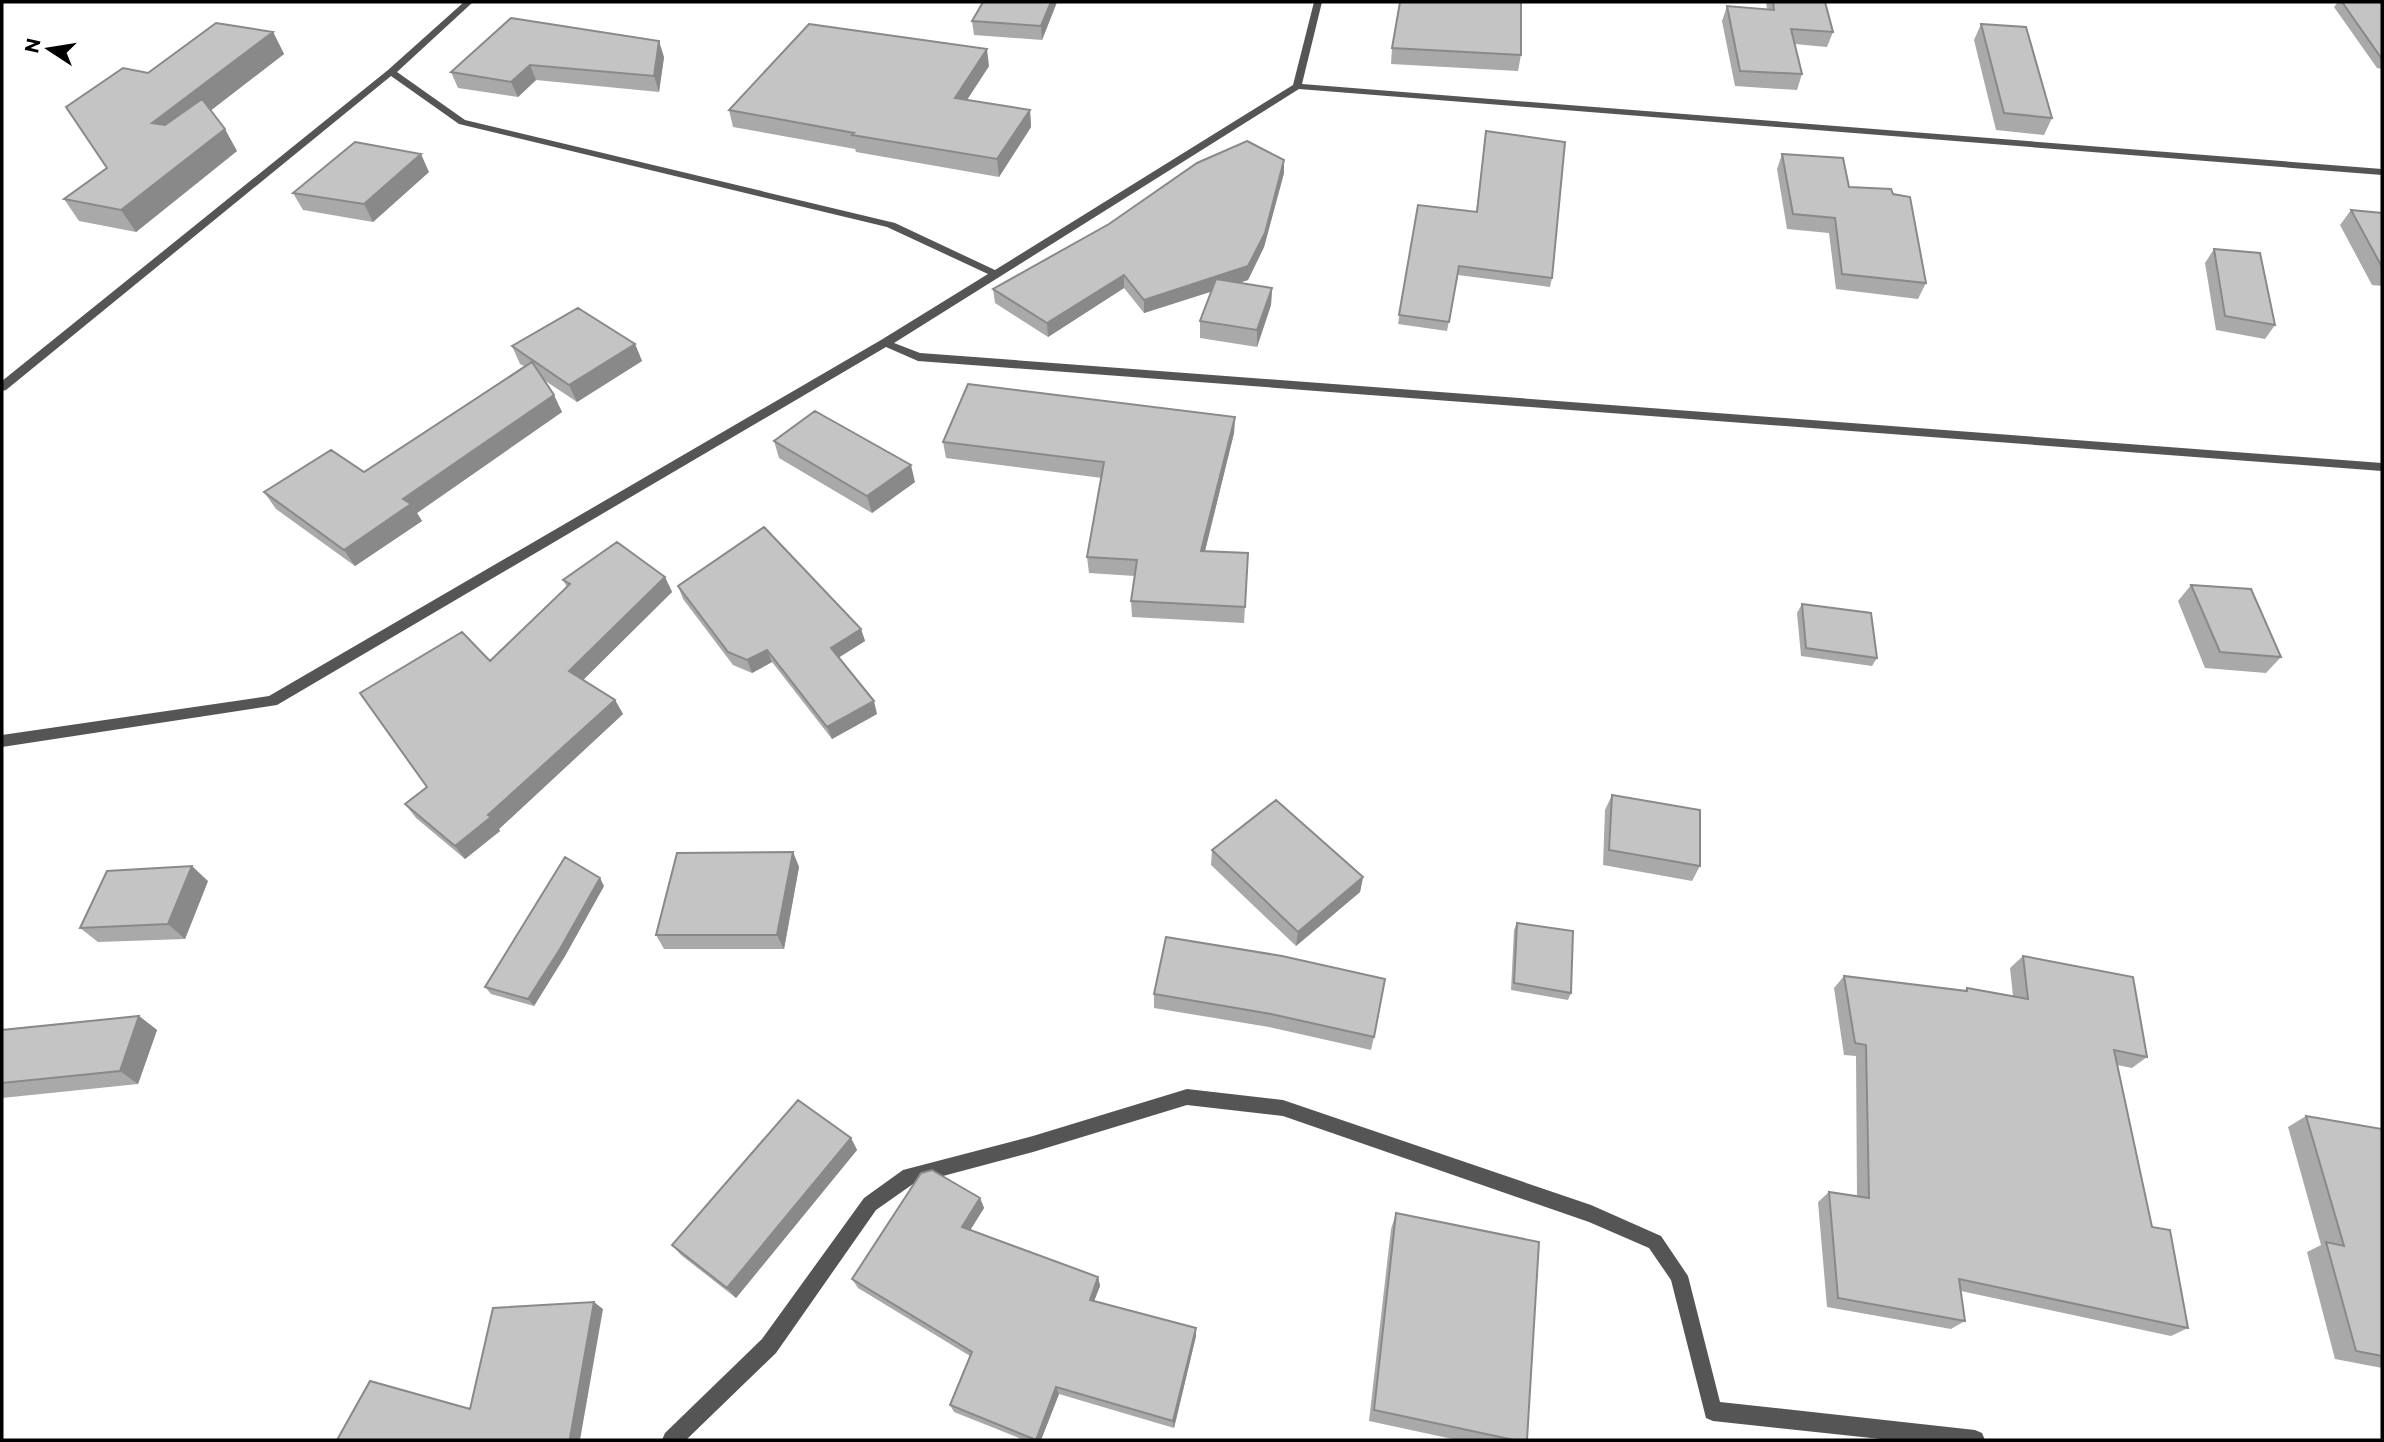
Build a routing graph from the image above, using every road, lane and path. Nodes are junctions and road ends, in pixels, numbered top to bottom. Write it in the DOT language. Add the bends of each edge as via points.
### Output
graph roads {
  1 [pos="469,2"];
  2 [pos="1318,2"];
  3 [pos="391,72"];
  4 [pos="1297,86"];
  5 [pos="2382,172"];
  6 [pos="996,274"];
  7 [pos="885,343"];
  8 [pos="2,387"];
  9 [pos="2382,467"];
  10 [pos="2,741"];
  11 [pos="672,1440"];
  12 [pos="1975,1440"];
  1 -- 3 [label="street"];
  2 -- 4 [label="street"];
  3 -- 6 [label="street" via="462,122 891,225"];
  3 -- 8 [label="street"];
  4 -- 5 [label="street"];
  4 -- 6 [label="street"];
  6 -- 7 [label="street"];
  7 -- 9 [label="street" via="918,357"];
  7 -- 10 [label="street" via="272,701"];
  11 -- 12 [label="street" via="769,1346 870,1204 909,1176 1187,1097 1283,1108 1591,1214 1655,1242 1679,1276 1713,1411"];
}
